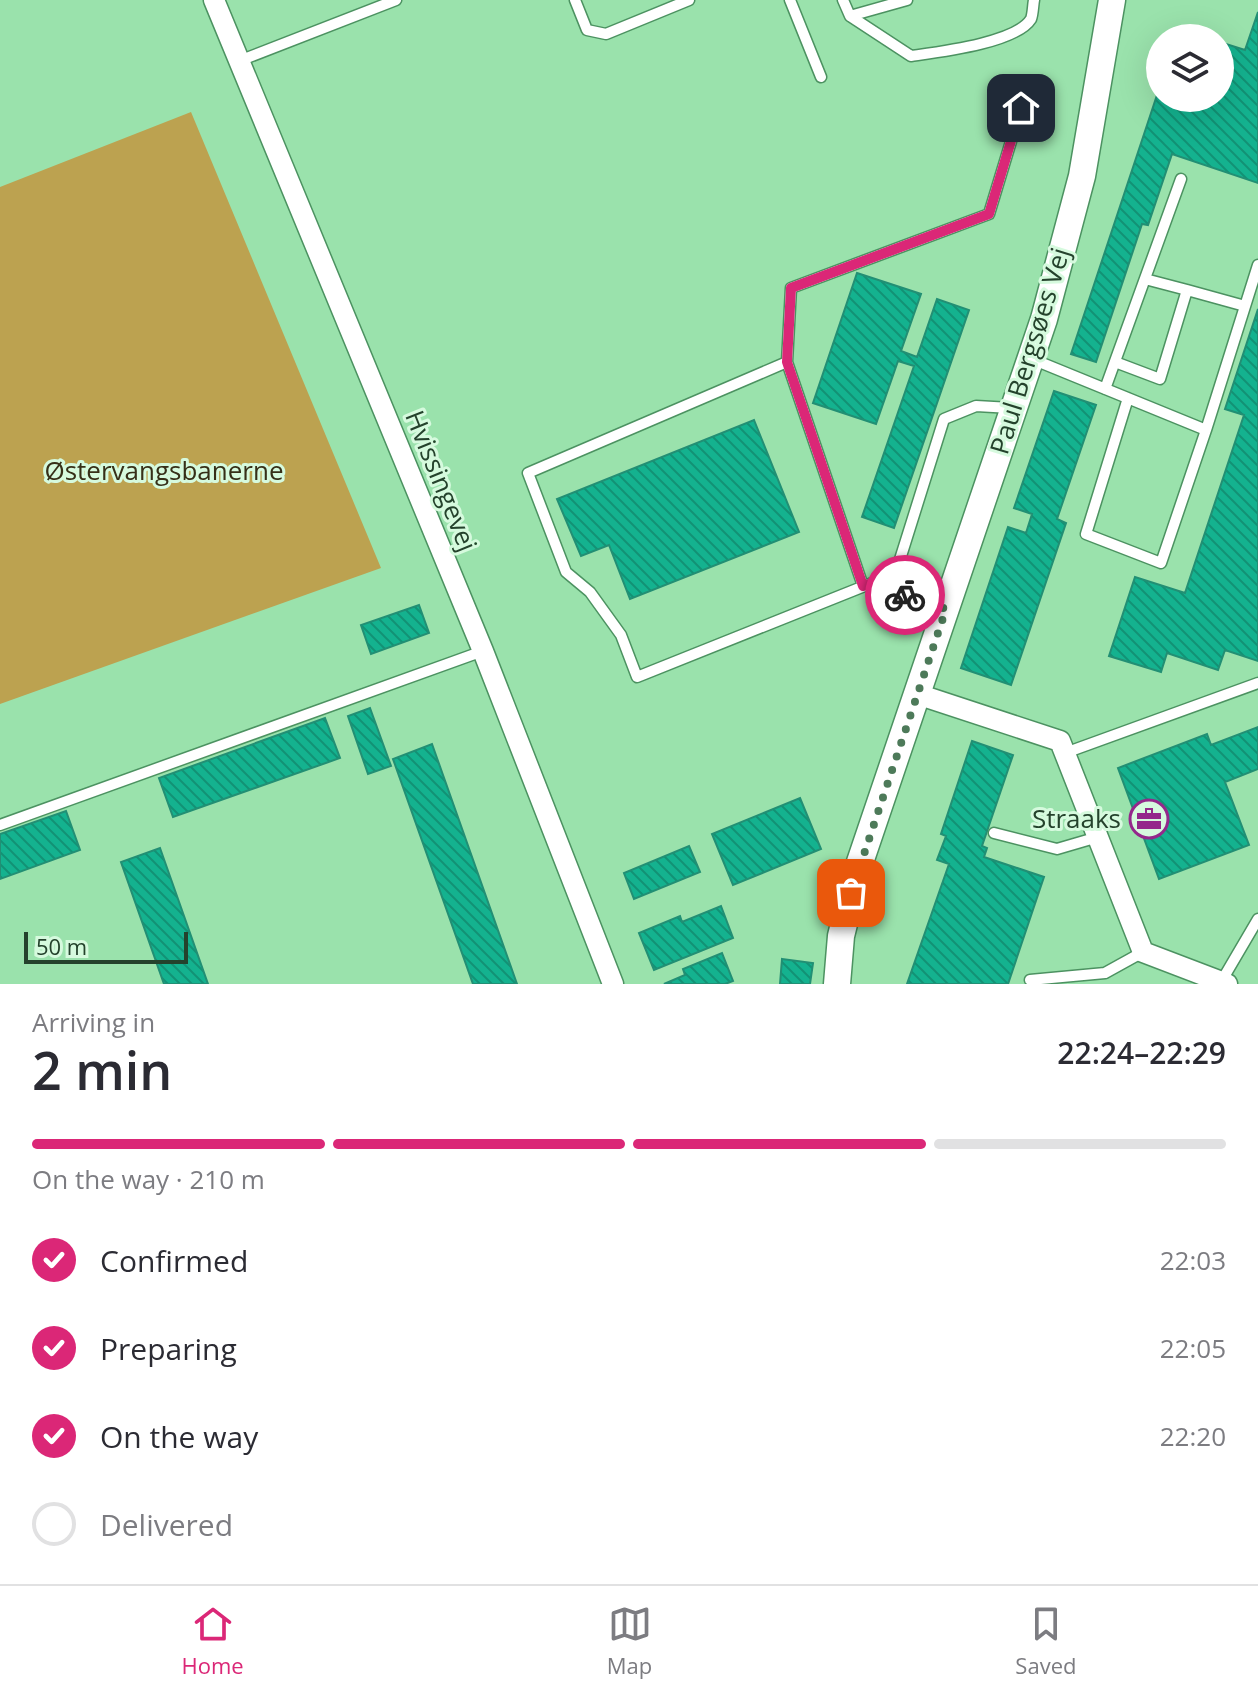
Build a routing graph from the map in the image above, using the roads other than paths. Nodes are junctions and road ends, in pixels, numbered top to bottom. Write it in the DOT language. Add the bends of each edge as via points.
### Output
graph roads {
  1 [pos="214,0"];
  2 [pos="396,0"];
  3 [pos="575,0"];
  4 [pos="689,0"];
  5 [pos="790,0"];
  6 [pos="843,0"];
  7 [pos="907,0"];
  8 [pos="1034,0"];
  9 [pos="1112,0"];
  10 [pos="850,16"];
  11 [pos="239,61"];
  12 [pos="821,77"];
  13 [pos="1029,82"];
  14 [pos="1181,179"];
  15 [pos="1258,265"];
  16 [pos="1145,279"];
  17 [pos="1187,290"];
  18 [pos="1245,306"];
  19 [pos="1030,358"];
  20 [pos="787,362"];
  21 [pos="1115,362"];
  22 [pos="1105,389"];
  23 [pos="1128,398"];
  24 [pos="1013,408"];
  25 [pos="1206,430"];
  26 [pos="863,586"];
  27 [pos="901,593"];
  28 [pos="946,609"];
  29 [pos="483,651"];
  30 [pos="1258,683"];
  31 [pos="917,694"];
  32 [pos="1065,753"];
  33 [pos="0,825"];
  34 [pos="994,833"];
  35 [pos="1098,837"];
  36 [pos="1258,919"];
  37 [pos="1143,952"];
  38 [pos="1030,980"];
  39 [pos="1223,983"];
  40 [pos="613,984"];
  41 [pos="837,984"];
  1 -- 11 [label="street, Hvissingevej"];
  2 -- 11 [label="lane"];
  3 -- 4 [label="lane" via="587,30 606,34"];
  5 -- 12 [label="lane"];
  6 -- 10 [label="lane"];
  7 -- 10 [label="lane"];
  8 -- 10 [label="lane" via="1031,18 1016,32 968,48 911,56"];
  9 -- 19 [label="street, Paul Bergsøes Vej" via="1082,176"];
  11 -- 29 [label="street, Hvissingevej"];
  13 -- 20 [label="lane" via="989,214 791,288"];
  14 -- 16 [label="lane"];
  15 -- 18 [label="lane"];
  16 -- 17 [label="lane"];
  16 -- 21 [label="lane"];
  17 -- 18 [label="lane"];
  17 -- 21 [label="lane" via="1160,379"];
  18 -- 25 [label="lane"];
  19 -- 22 [label="lane"];
  19 -- 24 [label="street, Paul Bergsøes Vej"];
  20 -- 26 [label="lane"];
  20 -- 26 [label="lane" via="528,473 566,572 590,592 621,635 637,677"];
  21 -- 22 [label="lane"];
  22 -- 23 [label="lane"];
  23 -- 25 [label="lane"];
  23 -- 25 [label="lane" via="1086,534 1161,563"];
  24 -- 27 [label="lane" via="976,406 944,419 897,569"];
  24 -- 28 [label="street, Paul Bergsøes Vej"];
  26 -- 27 [label="lane" via="872,583"];
  27 -- 28 [label="lane"];
  28 -- 31 [label="street, Paul Bergsøes Vej"];
  29 -- 33 [label="lane"];
  29 -- 40 [label="street, Hvissingevej"];
  30 -- 32 [label="lane"];
  31 -- 32 [label="street" via="1060,741"];
  31 -- 41 [label="street, Paul Bergsøes Vej" via="857,871 841,936"];
  32 -- 35 [label="street"];
  34 -- 35 [label="lane" via="1057,849"];
  35 -- 37 [label="street"];
  36 -- 39 [label="lane"];
  37 -- 38 [label="lane" via="1105,973"];
  37 -- 39 [label="street"];
}
